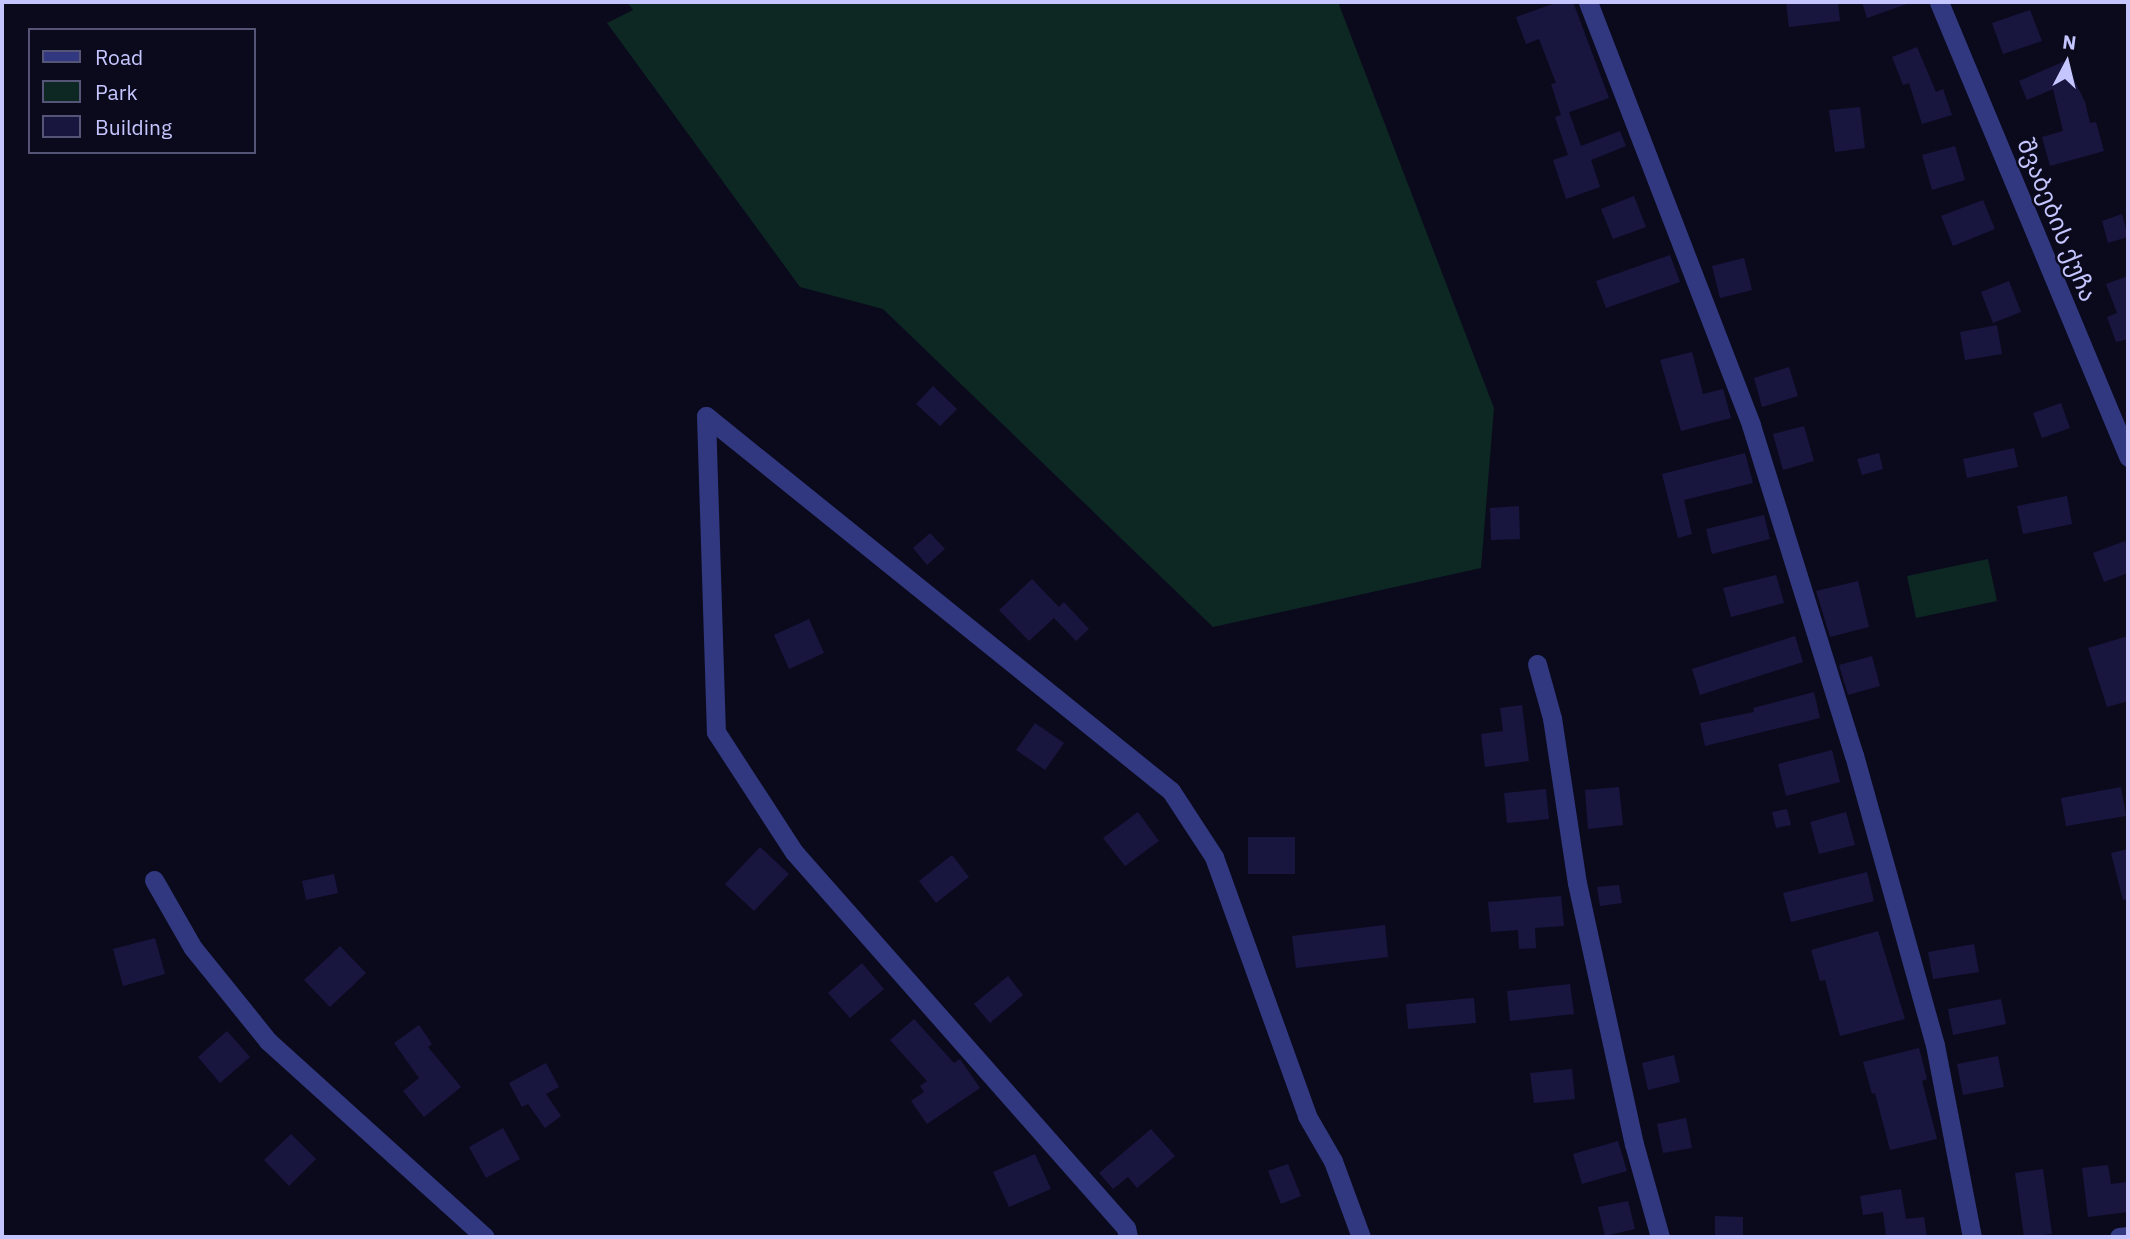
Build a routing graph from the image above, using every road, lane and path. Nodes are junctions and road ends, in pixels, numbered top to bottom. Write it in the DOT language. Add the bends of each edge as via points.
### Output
graph roads {
  1 [pos="1588,2"];
  2 [pos="1939,2"];
  3 [pos="2128,457"];
  4 [pos="1537,664"];
  5 [pos="154,880"];
  6 [pos="2128,1236"];
  7 [pos="485,1237"];
  8 [pos="1128,1237"];
  9 [pos="1361,1237"];
  10 [pos="1660,1237"];
  11 [pos="1972,1237"];
  12 [pos="2119,1237"];
  1 -- 11 [label="street" via="1751,425 1854,755 1935,1045"];
  2 -- 3 [label="street, შვაბების ქუჩა"];
  4 -- 10 [label="street" via="1552,718 1577,883 1634,1144"];
  5 -- 7 [label="street" via="193,948 268,1041"];
  6 -- 12 [label="street"];
  8 -- 9 [label="street" via="1126,1228 794,852 716,732 706,416 1171,791 1214,857 1307,1116 1333,1161"];
}
